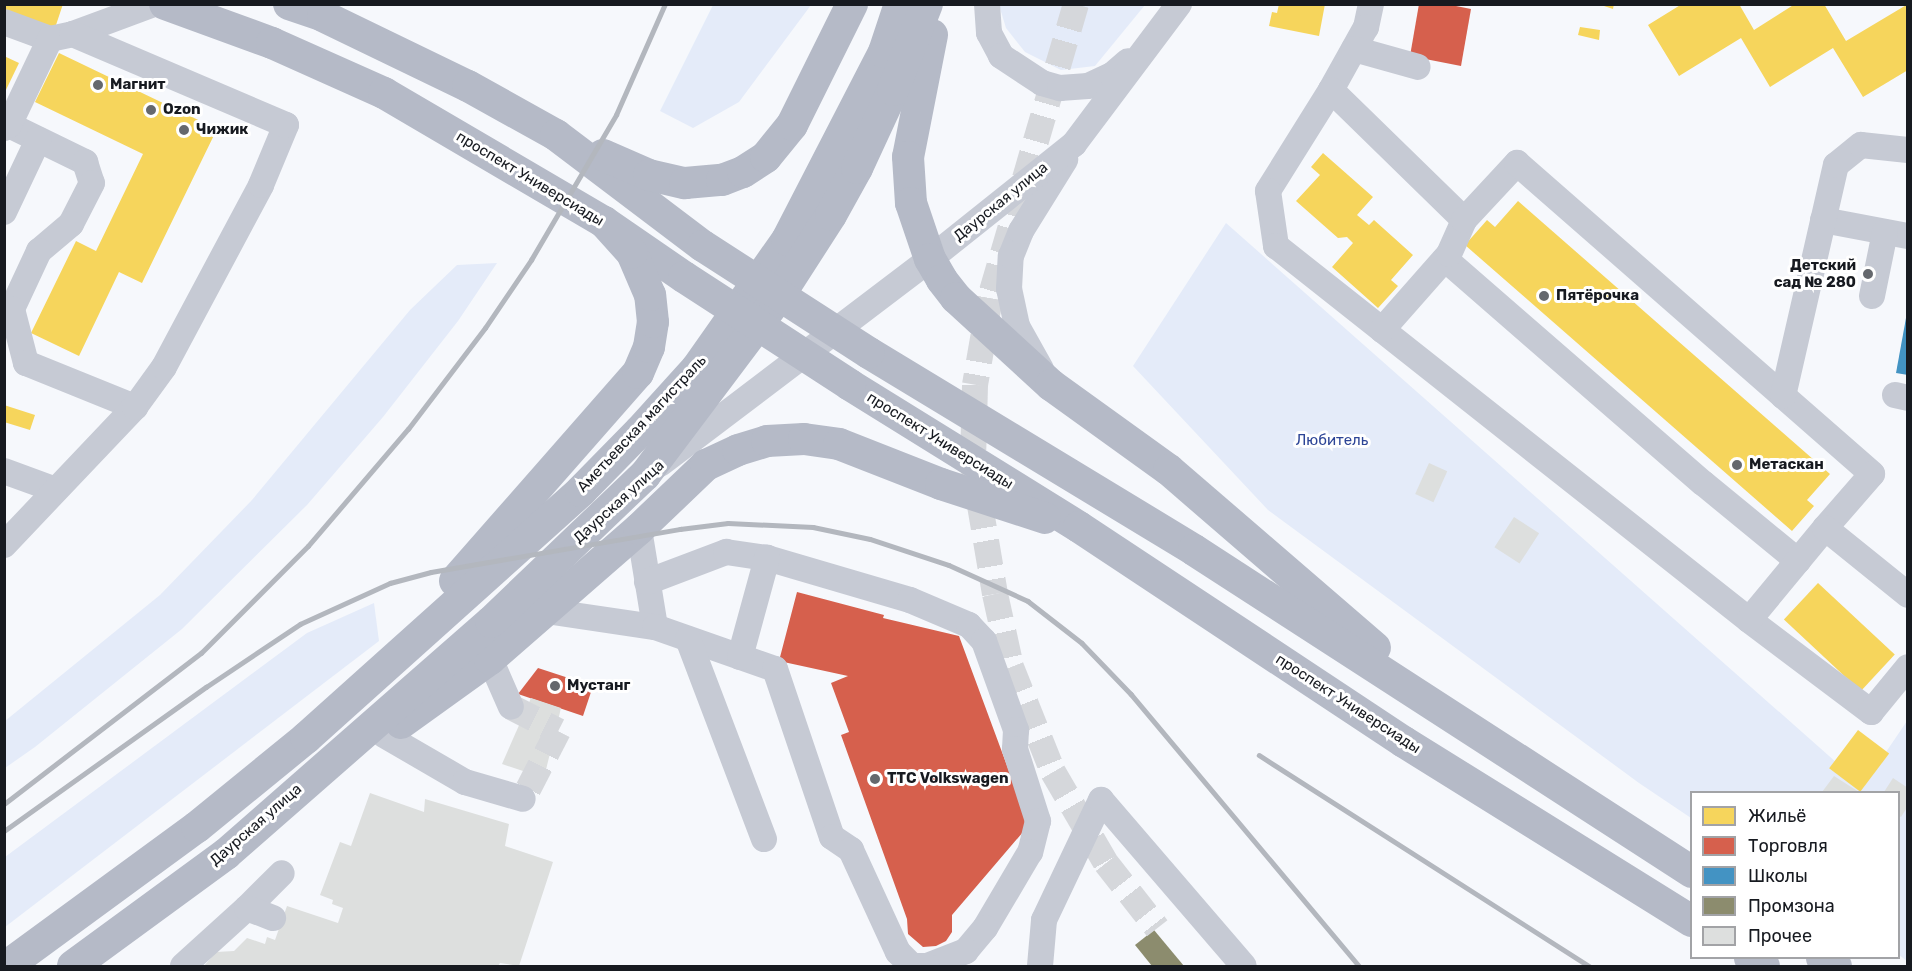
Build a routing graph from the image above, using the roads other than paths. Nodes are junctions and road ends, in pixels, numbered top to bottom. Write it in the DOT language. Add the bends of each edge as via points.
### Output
graph roads {
  1 [pos="154,4"];
  2 [pos="165,4"];
  3 [pos="289,4"];
  4 [pos="852,4"];
  5 [pos="900,4"];
  6 [pos="927,4"];
  7 [pos="939,4"];
  8 [pos="987,4"];
  9 [pos="1179,4"];
  10 [pos="1371,4"];
  11 [pos="4,22"];
  12 [pos="62,36"];
  13 [pos="1147,46"];
  14 [pos="1354,49"];
  15 [pos="1418,67"];
  16 [pos="1331,90"];
  17 [pos="7,127"];
  18 [pos="556,135"];
  19 [pos="38,140"];
  20 [pos="1074,144"];
  21 [pos="1908,150"];
  22 [pos="4,212"];
  23 [pos="1464,220"];
  24 [pos="1823,220"];
  25 [pos="604,222"];
  26 [pos="1896,234"];
  27 [pos="930,259"];
  28 [pos="1445,259"];
  29 [pos="1872,296"];
  30 [pos="1382,330"];
  31 [pos="1052,385"];
  32 [pos="1783,396"];
  33 [pos="135,407"];
  34 [pos="4,471"];
  35 [pos="645,475"];
  36 [pos="56,490"];
  37 [pos="1079,527"];
  38 [pos="1825,528"];
  39 [pos="639,529"];
  40 [pos="4,544"];
  41 [pos="767,558"];
  42 [pos="1798,561"];
  43 [pos="648,582"];
  44 [pos="1908,595"];
  45 [pos="546,611"];
  46 [pos="1749,620"];
  47 [pos="491,622"];
  48 [pos="655,627"];
  49 [pos="688,639"];
  50 [pos="740,657"];
  51 [pos="490,659"];
  52 [pos="1908,667"];
  53 [pos="511,707"];
  54 [pos="1449,714"];
  55 [pos="384,735"];
  56 [pos="306,738"];
  57 [pos="324,765"];
  58 [pos="523,799"];
  59 [pos="764,839"];
  60 [pos="1690,871"];
  61 [pos="282,873"];
  62 [pos="247,908"];
  63 [pos="273,918"];
  64 [pos="1690,920"];
  65 [pos="25,962"];
  66 [pos="73,966"];
  67 [pos="183,966"];
  68 [pos="912,966"];
  69 [pos="1040,966"];
  70 [pos="1244,966"];
  1 -- 12 [label="street"];
  2 -- 25 [label="main road, проспект Универсиады" via="272,43 384,93"];
  3 -- 18 [label="main road" via="323,16 468,86"];
  4 -- 18 [label="main road" via="792,125 766,157 743,172 699,183 671,181"];
  5 -- 56 [label="main road, Аметьевская магистраль" via="884,52 788,240 697,368 581,491"];
  6 -- 35 [label="main road, Аметьевская магистраль" via="893,90 831,215 775,302"];
  7 -- 27 [label="main road" via="908,157 911,203"];
  8 -- 13 [label="street" via="989,33 1001,56 1042,83 1060,88 1088,86 1112,75"];
  9 -- 13 [label="street, Даурская улица"];
  10 -- 14 [label="street" via="1366,27"];
  11 -- 12 [label="street"];
  12 -- 17 [label="street"];
  12 -- 33 [label="street" via="286,125 261,185 164,367"];
  13 -- 20 [label="street, Даурская улица"];
  14 -- 15 [label="street"];
  14 -- 16 [label="street"];
  16 -- 23 [label="street"];
  16 -- 30 [label="street" via="1268,190 1276,246"];
  17 -- 19 [label="street"];
  18 -- 54 [label="main road, bridge" via="703,246 870,353 1194,550"];
  19 -- 22 [label="street"];
  19 -- 33 [label="street" via="85,162 92,183 71,224 39,251 12,309 26,363"];
  20 -- 27 [label="street, Даурская улица"];
  20 -- 31 [label="street" via="1021,231 1011,256 1009,289 1017,326"];
  21 -- 24 [label="street" via="1861,145 1836,165"];
  23 -- 28 [label="street"];
  23 -- 32 [label="street" via="1517,163"];
  24 -- 26 [label="street"];
  24 -- 32 [label="street"];
  25 -- 37 [label="main road, проспект Универсиады, bridge" via="850,385"];
  25 -- 56 [label="main road" via="632,253 650,295 653,322 649,347 638,373 470,565"];
  26 -- 29 [label="street"];
  27 -- 31 [label="main road" via="956,298"];
  27 -- 35 [label="street, Даурская улица"];
  28 -- 30 [label="street"];
  28 -- 42 [label="street"];
  30 -- 46 [label="street"];
  31 -- 54 [label="main road" via="1178,477"];
  32 -- 38 [label="street" via="1872,474"];
  33 -- 36 [label="street"];
  34 -- 36 [label="street"];
  35 -- 47 [label="main road, Даурская улица"];
  36 -- 40 [label="street"];
  37 -- 39 [label="main road" via="1003,506 839,444 804,439 767,441 706,465"];
  37 -- 64 [label="main road, проспект Универсиады" via="1404,742"];
  38 -- 42 [label="street"];
  38 -- 44 [label="street"];
  39 -- 43 [label="street"];
  39 -- 45 [label="main road"];
  41 -- 43 [label="street" via="726,552"];
  41 -- 50 [label="street"];
  41 -- 68 [label="street" via="879,589 969,625 984,641 1010,710 1016,730 1015,749 1038,821 1030,852 985,928 966,951 927,966"];
  42 -- 46 [label="street"];
  43 -- 48 [label="street"];
  45 -- 48 [label="street"];
  45 -- 51 [label="main road"];
  46 -- 52 [label="street" via="1871,712"];
  47 -- 51 [label="street"];
  47 -- 57 [label="main road, Даурская улица"];
  48 -- 49 [label="street"];
  49 -- 50 [label="street"];
  49 -- 59 [label="street"];
  50 -- 68 [label="street" via="774,669 832,837 851,850 898,952"];
  51 -- 53 [label="street"];
  51 -- 55 [label="main road"];
  54 -- 60 [label="main road"];
  55 -- 57 [label="main road"];
  55 -- 58 [label="street" via="465,782"];
  56 -- 65 [label="main road"];
  57 -- 66 [label="main road, Даурская улица" via="226,854"];
  61 -- 62 [label="street"];
  62 -- 63 [label="street"];
  62 -- 67 [label="street"];
  69 -- 70 [label="street" via="1044,920 1101,800"];
}
